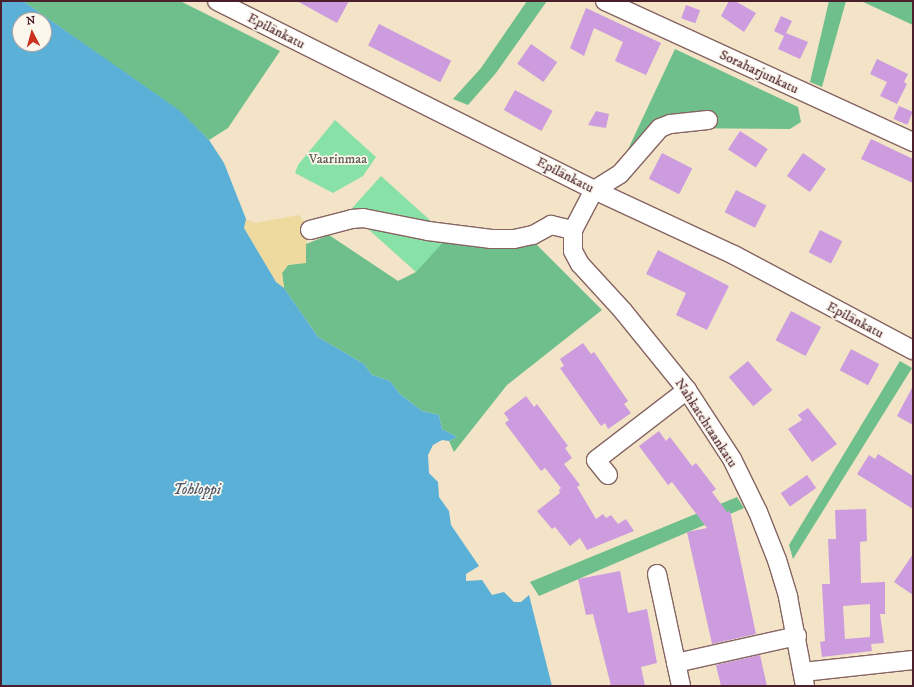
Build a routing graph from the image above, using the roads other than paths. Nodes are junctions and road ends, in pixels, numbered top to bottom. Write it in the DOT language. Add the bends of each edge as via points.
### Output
graph roads {
  1 [pos="217,1"];
  2 [pos="605,1"];
  3 [pos="708,120"];
  4 [pos="913,142"];
  5 [pos="594,190"];
  6 [pos="310,230"];
  7 [pos="573,230"];
  8 [pos="913,350"];
  9 [pos="687,390"];
  10 [pos="608,475"];
  11 [pos="657,574"];
  12 [pos="797,636"];
  13 [pos="913,660"];
  14 [pos="676,663"];
  15 [pos="804,679"];
  16 [pos="681,686"];
  1 -- 5 [label="street, Epilänkatu"];
  2 -- 4 [label="street, Soraharjunkatu"];
  3 -- 5 [label="street" via="670,124 660,128 620,174"];
  5 -- 7 [label="street, Nahkatehtaankatu"];
  5 -- 8 [label="street, Epilänkatu" via="734,255"];
  6 -- 7 [label="street" via="363,218 428,231 491,239 514,239 533,235 551,225"];
  7 -- 9 [label="street, Nahkatehtaankatu" via="573,251 580,264 623,311"];
  9 -- 10 [label="street" via="596,460"];
  9 -- 12 [label="street, Nahkatehtaankatu" via="732,459 758,512 788,597"];
  11 -- 14 [label="street"];
  12 -- 14 [label="street"];
  12 -- 15 [label="street, Nahkatehtaankatu"];
  13 -- 15 [label="street"];
  14 -- 16 [label="street"];
}
